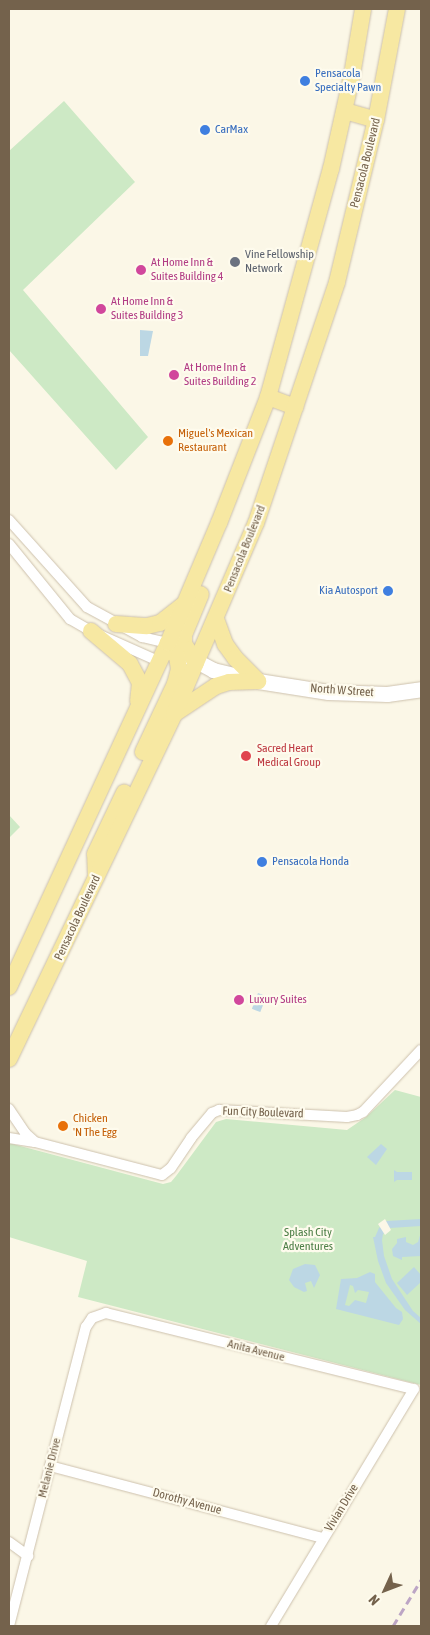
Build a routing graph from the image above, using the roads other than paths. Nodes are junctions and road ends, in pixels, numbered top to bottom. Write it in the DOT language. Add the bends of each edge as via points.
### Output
graph roads {
  1 [pos="363,9"];
  2 [pos="398,9"];
  3 [pos="345,111"];
  4 [pos="376,120"];
  5 [pos="268,397"];
  6 [pos="295,407"];
  7 [pos="242,466"];
  8 [pos="9,520"];
  9 [pos="9,544"];
  10 [pos="185,604"];
  11 [pos="216,620"];
  12 [pos="116,624"];
  13 [pos="91,631"];
  14 [pos="168,643"];
  15 [pos="158,661"];
  16 [pos="196,663"];
  17 [pos="260,681"];
  18 [pos="421,689"];
  19 [pos="138,704"];
  20 [pos="174,714"];
  21 [pos="96,880"];
  22 [pos="9,987"];
  23 [pos="421,1050"];
  24 [pos="9,1059"];
  25 [pos="9,1109"];
  26 [pos="9,1138"];
  27 [pos="35,1142"];
  28 [pos="99,1315"];
  29 [pos="414,1389"];
  30 [pos="50,1466"];
  31 [pos="323,1538"];
  32 [pos="9,1542"];
  33 [pos="28,1556"];
  34 [pos="12,1626"];
  35 [pos="270,1626"];
  1 -- 3 [label="main road"];
  2 -- 4 [label="main road, Pensacola Boulevard"];
  3 -- 4 [label="main road"];
  3 -- 5 [label="main road"];
  4 -- 6 [label="main road, Pensacola Boulevard" via="332,297"];
  5 -- 6 [label="main road"];
  5 -- 7 [label="main road"];
  6 -- 11 [label="main road, Pensacola Boulevard" via="256,523"];
  7 -- 10 [label="main road"];
  7 -- 16 [label="main road" via="240,502 184,635 184,644"];
  8 -- 12 [label="street" via="87,607"];
  9 -- 13 [label="street" via="70,619"];
  10 -- 12 [label="main road" via="160,622 147,626"];
  10 -- 14 [label="main road"];
  11 -- 16 [label="main road, Pensacola Boulevard"];
  11 -- 17 [label="main road" via="225,644 235,658"];
  12 -- 14 [label="street" via="142,637"];
  13 -- 15 [label="street"];
  13 -- 19 [label="main road" via="130,664 140,684"];
  14 -- 15 [label="main road"];
  14 -- 16 [label="main road, North W Street"];
  14 -- 21 [label="main road" via="177,657 179,669 175,684 95,854"];
  15 -- 19 [label="main road"];
  16 -- 17 [label="main road, North W Street"];
  16 -- 20 [label="main road, Pensacola Boulevard"];
  17 -- 18 [label="main road, North W Street" via="344,693 387,694"];
  17 -- 20 [label="main road" via="244,680 216,686"];
  19 -- 22 [label="main road"];
  20 -- 21 [label="main road, Pensacola Boulevard"];
  21 -- 24 [label="main road, Pensacola Boulevard"];
  23 -- 27 [label="street, Fun City Boulevard" via="357,1115 219,1110 212,1113 171,1168 162,1175"];
  25 -- 27 [label="street"];
  26 -- 27 [label="street"];
  28 -- 29 [label="street, Anita Avenue" via="106,1314"];
  28 -- 30 [label="street, Melanie Drive" via="92,1318 86,1327"];
  29 -- 31 [label="street, Vivian Drive"];
  30 -- 31 [label="street, Dorothy Avenue"];
  30 -- 33 [label="street, Melanie Drive"];
  31 -- 35 [label="street, Vivian Drive"];
  32 -- 33 [label="street"];
  33 -- 34 [label="street, Melanie Drive"];
}
